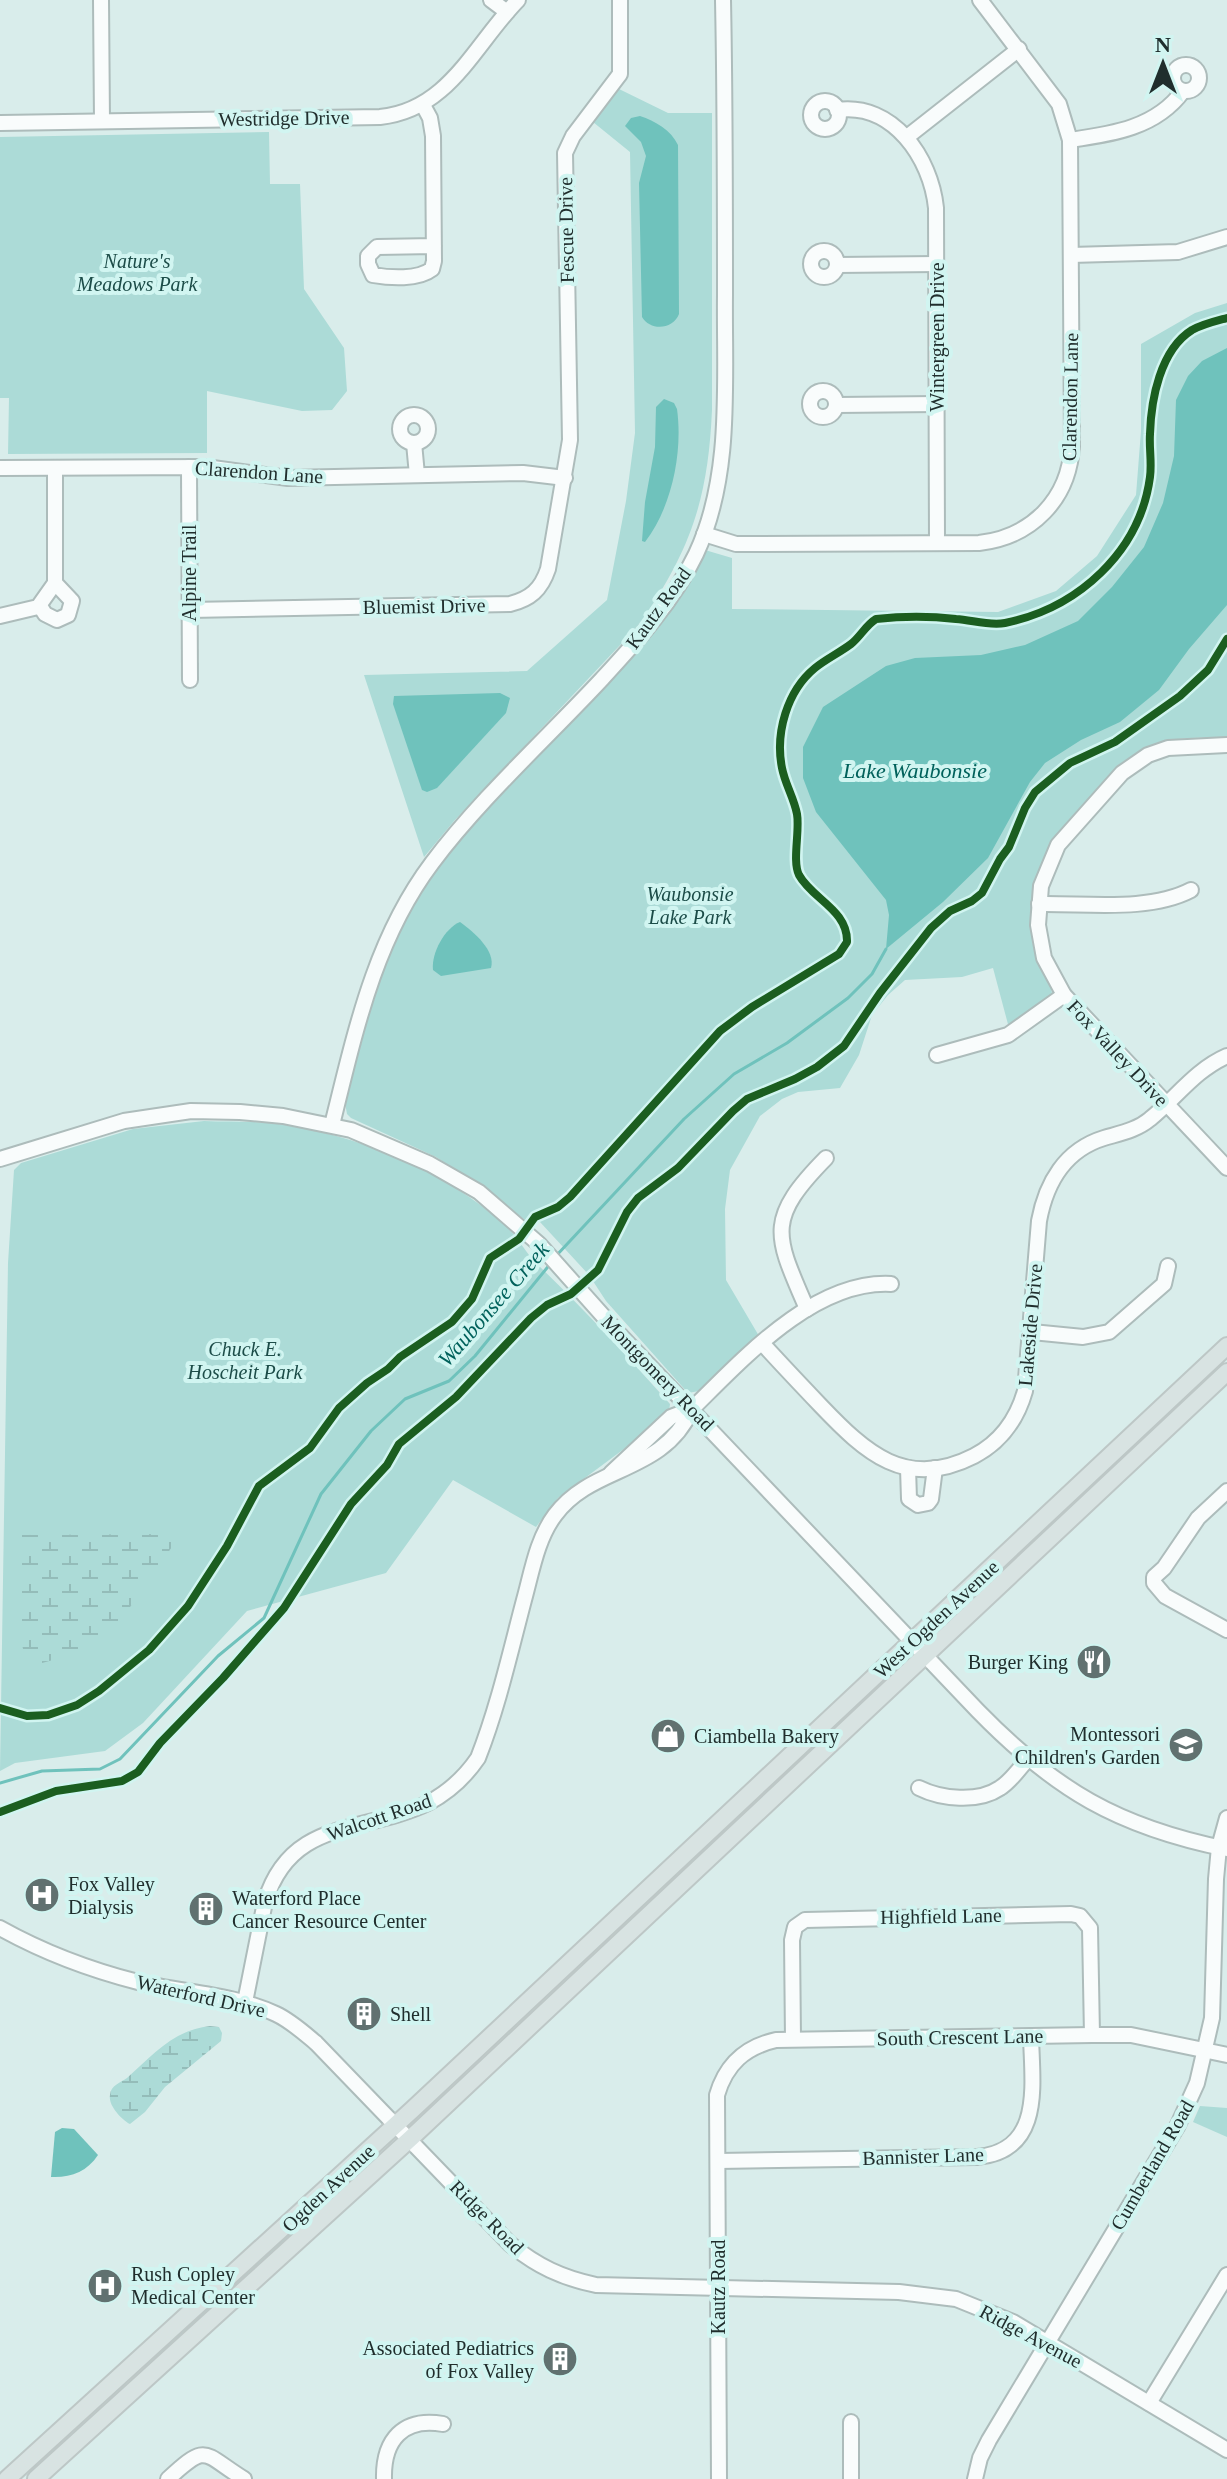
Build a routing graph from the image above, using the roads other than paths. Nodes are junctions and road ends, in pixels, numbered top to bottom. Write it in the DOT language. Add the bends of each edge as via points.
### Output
graph roads {
  1 [pos="101,0"];
  2 [pos="491,0"];
  3 [pos="518,0"];
  4 [pos="620,0"];
  5 [pos="723,0"];
  6 [pos="980,0"];
  7 [pos="507,12"];
  8 [pos="1019,49"];
  9 [pos="1183,91"];
  10 [pos="423,105"];
  11 [pos="837,110"];
  12 [pos="102,121"];
  13 [pos="0,123"];
  14 [pos="907,137"];
  15 [pos="1070,140"];
  16 [pos="1227,237"];
  17 [pos="434,246"];
  18 [pos="1071,255"];
  19 [pos="937,264"];
  20 [pos="837,265"];
  21 [pos="937,404"];
  22 [pos="837,405"];
  23 [pos="414,443"];
  24 [pos="189,467"];
  25 [pos="0,468"];
  26 [pos="55,468"];
  27 [pos="417,475"];
  28 [pos="565,478"];
  29 [pos="704,534"];
  30 [pos="937,543"];
  31 [pos="55,583"];
  32 [pos="40,606"];
  33 [pos="190,610"];
  34 [pos="0,616"];
  35 [pos="190,680"];
  36 [pos="1227,745"];
  37 [pos="1191,890"];
  38 [pos="1039,904"];
  39 [pos="1064,995"];
  40 [pos="937,1055"];
  41 [pos="1227,1056"];
  42 [pos="1165,1104"];
  43 [pos="332,1125"];
  44 [pos="826,1158"];
  45 [pos="0,1159"];
  46 [pos="1227,1168"];
  47 [pos="1168,1266"];
  48 [pos="891,1284"];
  49 [pos="807,1309"];
  50 [pos="1032,1332"];
  51 [pos="762,1343"];
  52 [pos="1227,1346"];
  53 [pos="1227,1372"];
  54 [pos="692,1409"];
  55 [pos="908,1468"];
  56 [pos="935,1468"];
  57 [pos="1227,1491"];
  58 [pos="1227,1630"];
  59 [pos="913,1641"];
  60 [pos="927,1655"];
  61 [pos="1027,1760"];
  62 [pos="919,1788"];
  63 [pos="1227,1818"];
  64 [pos="1223,1848"];
  65 [pos="645,1892"];
  66 [pos="654,1911"];
  67 [pos="0,1928"];
  68 [pos="1220,1942"];
  69 [pos="245,2002"];
  70 [pos="1092,2035"];
  71 [pos="1031,2036"];
  72 [pos="793,2039"];
  73 [pos="1205,2051"];
  74 [pos="1227,2055"];
  75 [pos="717,2095"];
  76 [pos="397,2124"];
  77 [pos="411,2138"];
  78 [pos="718,2161"];
  79 [pos="1227,2275"];
  80 [pos="718,2288"];
  81 [pos="1048,2342"];
  82 [pos="1149,2403"];
  83 [pos="851,2422"];
  84 [pos="443,2424"];
  85 [pos="1227,2450"];
  86 [pos="26,2462"];
  87 [pos="39,2478"];
  88 [pos="7,2479"];
  89 [pos="168,2479"];
  90 [pos="244,2479"];
  91 [pos="384,2479"];
  92 [pos="719,2479"];
  93 [pos="851,2479"];
  94 [pos="975,2479"];
  1 -- 12 [label="street"];
  2 -- 7 [label="street"];
  3 -- 7 [label="street, Westridge Drive"];
  4 -- 28 [label="street, Fescue Drive" via="620,74 565,153 570,440"];
  5 -- 29 [label="street, Kautz Road" via="724,413 717,486"];
  6 -- 8 [label="street, Clarendon Lane"];
  7 -- 10 [label="street, Westridge Drive" via="447,86"];
  8 -- 14 [label="street"];
  8 -- 15 [label="street, Clarendon Lane" via="1059,104"];
  9 -- 15 [label="street" via="1145,123"];
  10 -- 12 [label="street, Westridge Drive" via="380,117"];
  10 -- 17 [label="street" via="433,136"];
  11 -- 14 [label="street" via="878,115"];
  12 -- 13 [label="street, Westridge Drive"];
  14 -- 19 [label="street, Wintergreen Drive" via="933,189"];
  15 -- 18 [label="street, Clarendon Lane"];
  16 -- 18 [label="street" via="1169,254"];
  18 -- 30 [label="street, Clarendon Lane" via="1072,446 1064,482 1043,516 1015,534 993,541"];
  19 -- 20 [label="street"];
  19 -- 21 [label="street, Wintergreen Drive"];
  21 -- 22 [label="street"];
  21 -- 30 [label="street, Wintergreen Drive"];
  23 -- 27 [label="street"];
  24 -- 26 [label="street, Clarendon Lane"];
  24 -- 27 [label="street, Clarendon Lane" via="288,478"];
  24 -- 33 [label="street, Alpine Trail"];
  25 -- 26 [label="street, Clarendon Lane"];
  26 -- 31 [label="street"];
  27 -- 28 [label="street, Clarendon Lane" via="537,473"];
  28 -- 33 [label="street, Bluemist Drive" via="545,579 523,601"];
  29 -- 30 [label="street, Clarendon Lane" via="736,544"];
  29 -- 43 [label="street, Kautz Road" via="681,582 645,633 472,816 417,884 374,970"];
  31 -- 32 [label="street"];
  31 -- 32 [label="street" via="72,601 68,615 57,620"];
  32 -- 34 [label="street"];
  33 -- 35 [label="street, Alpine Trail"];
  36 -- 38 [label="street, Fox Valley Drive" via="1168,748 1122,773 1058,845 1045,871"];
  37 -- 38 [label="street" via="1156,903"];
  38 -- 39 [label="street, Fox Valley Drive" via="1044,958"];
  39 -- 40 [label="street" via="1008,1035"];
  39 -- 42 [label="street, Fox Valley Drive"];
  41 -- 42 [label="street, Lakeside Drive"];
  42 -- 46 [label="street, Fox Valley Drive"];
  42 -- 50 [label="street, Lakeside Drive" via="1135,1129 1082,1148 1050,1182 1039,1221"];
  43 -- 45 [label="street, Montgomery Road" via="283,1116 191,1111 124,1121"];
  43 -- 54 [label="street, Montgomery Road" via="401,1150 479,1192 539,1244"];
  44 -- 49 [label="street" via="795,1192 783,1220 783,1253"];
  47 -- 50 [label="street" via="1164,1284 1109,1332 1083,1337"];
  48 -- 49 [label="street, Walcott Road" via="863,1284"];
  49 -- 51 [label="street, Walcott Road"];
  50 -- 56 [label="street, Lakeside Drive" via="1025,1391 1008,1429 981,1453"];
  51 -- 54 [label="street, Walcott Road"];
  51 -- 55 [label="street, Lakeside Drive" via="855,1442"];
  52 -- 59 [label="main road, West Ogden Avenue"];
  53 -- 60 [label="main road, West Ogden Avenue"];
  54 -- 59 [label="street, Montgomery Road"];
  54 -- 69 [label="street, Walcott Road" via="683,1429 660,1449 567,1502 546,1531 478,1758 456,1784 429,1803 332,1830 283,1863 269,1887"];
  55 -- 56 [label="street, Lakeside Drive"];
  55 -- 56 [label="street" via="909,1499 918,1505 931,1499"];
  57 -- 58 [label="street" via="1188,1530 1154,1583 1165,1596"];
  59 -- 60 [label="street, Montgomery Road"];
  59 -- 65 [label="main road, West Ogden Avenue"];
  60 -- 61 [label="street, Montgomery Road"];
  60 -- 66 [label="main road, West Ogden Avenue"];
  61 -- 62 [label="street" via="1001,1788 981,1795 940,1796"];
  61 -- 64 [label="street, Montgomery Road" via="1115,1814 1180,1839"];
  63 -- 64 [label="street, Cumberland Road"];
  64 -- 68 [label="street, Cumberland Road" via="1214,1894"];
  65 -- 66 [label="main road"];
  65 -- 76 [label="main road, Ogden Avenue"];
  66 -- 77 [label="main road, Ogden Avenue"];
  67 -- 69 [label="street, Waterford Drive" via="107,1973"];
  68 -- 73 [label="street, Cumberland Road"];
  69 -- 76 [label="street, Waterford Drive" via="279,2015 307,2035"];
  70 -- 71 [label="street, South Crescent Lane"];
  70 -- 72 [label="street, Highfield Lane" via="1091,1936 1086,1921 1071,1914 814,1918 799,1923 792,1933"];
  70 -- 73 [label="street, South Crescent Lane" via="1131,2035"];
  71 -- 72 [label="street, South Crescent Lane"];
  71 -- 78 [label="street, Bannister Lane" via="1029,2120 1016,2141 994,2154"];
  72 -- 75 [label="street, South Crescent Lane" via="762,2043 738,2057"];
  73 -- 74 [label="street, South Crescent Lane"];
  73 -- 81 [label="street, Cumberland Road" via="1178,2125"];
  75 -- 78 [label="street, Kautz Road"];
  76 -- 77 [label="street, Waterford Drive"];
  76 -- 86 [label="main road, Ogden Avenue"];
  77 -- 80 [label="street, Ridge Road" via="510,2244 544,2269 596,2285"];
  77 -- 87 [label="main road, Ogden Avenue"];
  78 -- 80 [label="street, Kautz Road"];
  79 -- 82 [label="street"];
  80 -- 81 [label="street, Ridge Avenue" via="943,2296 991,2311"];
  80 -- 92 [label="street, Kautz Road"];
  81 -- 82 [label="street, Ridge Avenue"];
  81 -- 94 [label="street, Cumberland Road" via="989,2440"];
  82 -- 85 [label="street, Ridge Avenue"];
  83 -- 93 [label="street"];
  84 -- 91 [label="street" via="423,2421 395,2438 385,2456"];
  86 -- 87 [label="street"];
  86 -- 88 [label="main road, Ogden Avenue"];
  89 -- 90 [label="street" via="202,2453"];
}
